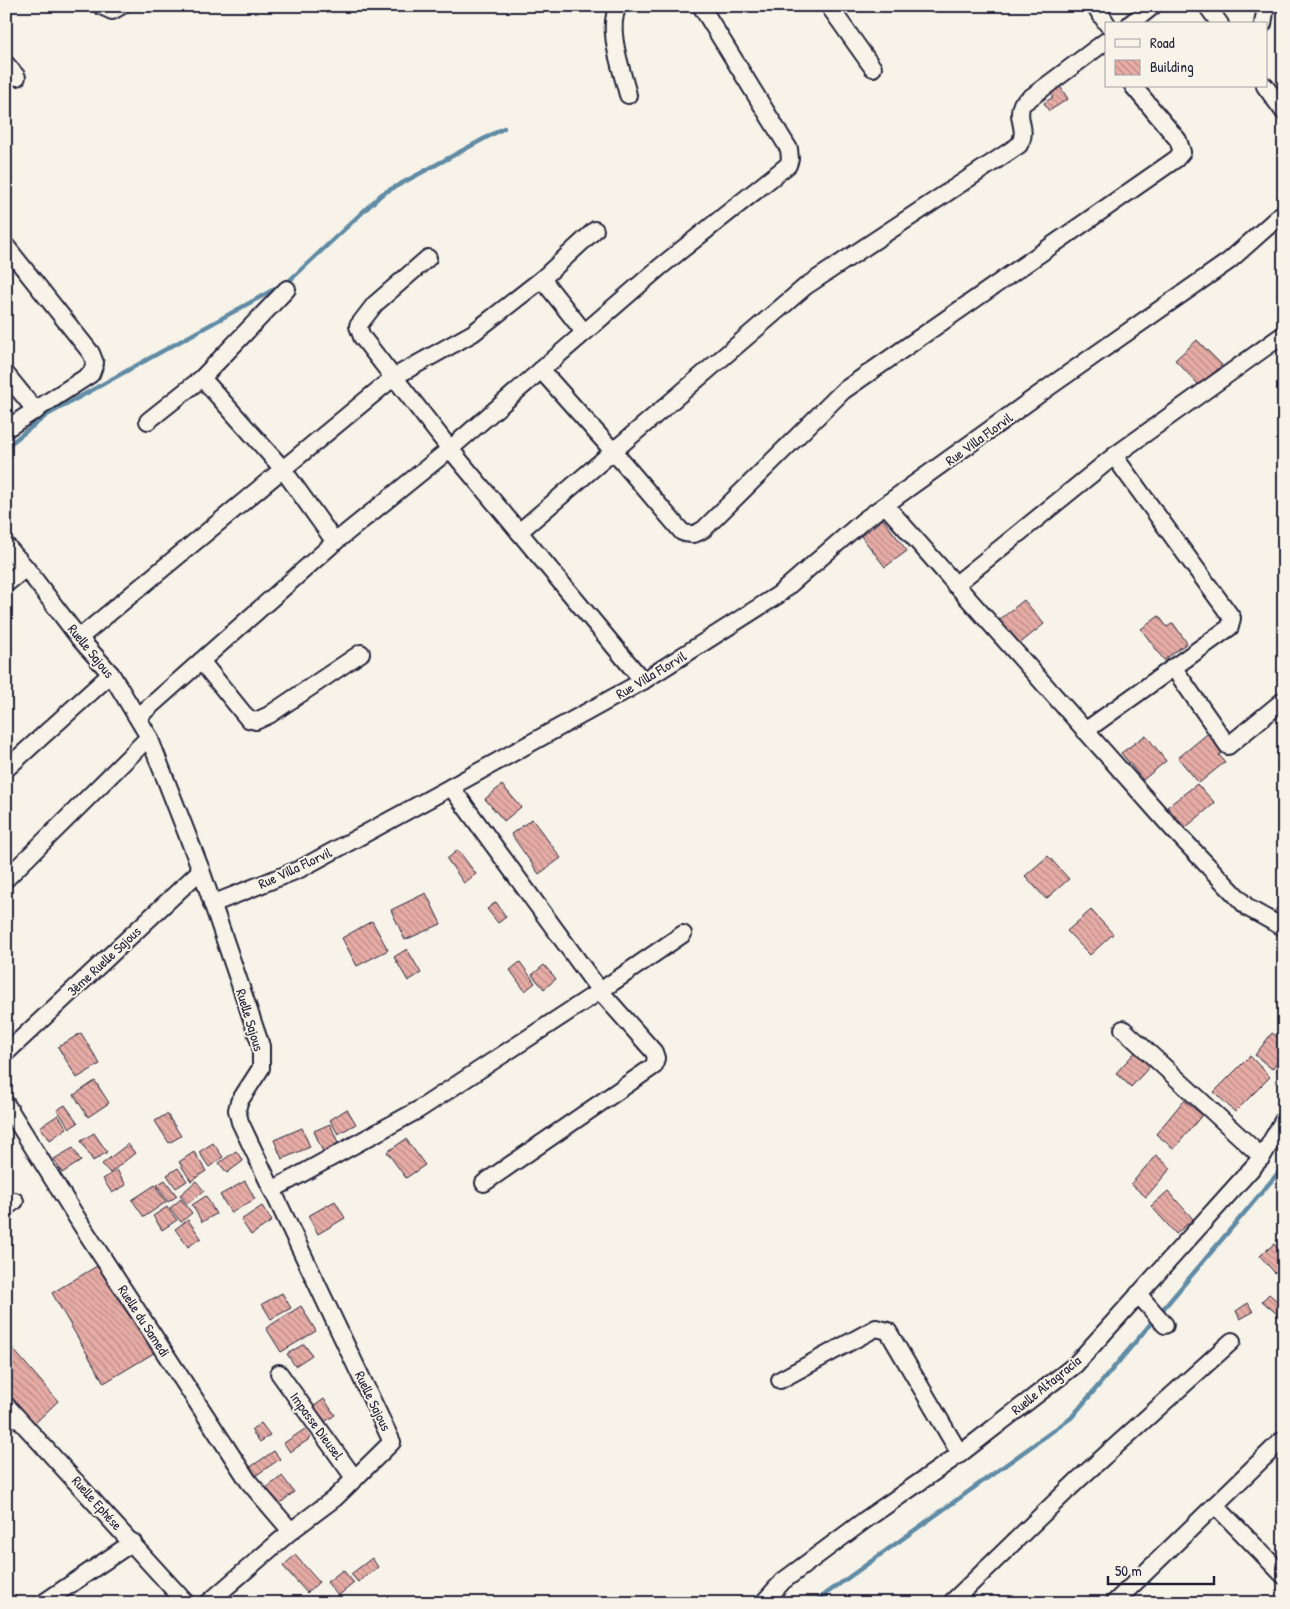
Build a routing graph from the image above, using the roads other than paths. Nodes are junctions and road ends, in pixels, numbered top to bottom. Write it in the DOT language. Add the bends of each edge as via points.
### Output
graph roads {
  1 [pos="101,6"];
  2 [pos="121,6"];
  3 [pos="618,6"];
  4 [pos="701,6"];
  5 [pos="829,6"];
  6 [pos="1095,6"];
  7 [pos="1153,6"];
  8 [pos="1207,6"];
  9 [pos="1266,6"];
  10 [pos="1106,22"];
  11 [pos="1133,22"];
  12 [pos="1219,22"];
  13 [pos="1263,22"];
  14 [pos="1104,47"];
  15 [pos="873,68"];
  16 [pos="1135,88"];
  17 [pos="1266,88"];
  18 [pos="628,95"];
  19 [pos="1284,112"];
  20 [pos="1284,212"];
  21 [pos="595,230"];
  22 [pos="6,246"];
  23 [pos="428,258"];
  24 [pos="542,279"];
  25 [pos="287,289"];
  26 [pos="584,332"];
  27 [pos="1284,334"];
  28 [pos="541,370"];
  29 [pos="6,374"];
  30 [pos="393,377"];
  31 [pos="202,378"];
  32 [pos="36,411"];
  33 [pos="148,421"];
  34 [pos="6,429"];
  35 [pos="450,450"];
  36 [pos="613,451"];
  37 [pos="1114,456"];
  38 [pos="282,468"];
  39 [pos="886,506"];
  40 [pos="519,532"];
  41 [pos="335,542"];
  42 [pos="6,546"];
  43 [pos="26,568"];
  44 [pos="6,584"];
  45 [pos="955,585"];
  46 [pos="80,638"];
  47 [pos="361,653"];
  48 [pos="201,661"];
  49 [pos="1173,668"];
  50 [pos="111,674"];
  51 [pos="643,681"];
  52 [pos="1284,700"];
  53 [pos="138,717"];
  54 [pos="1085,731"];
  55 [pos="149,737"];
  56 [pos="6,769"];
  57 [pos="451,787"];
  58 [pos="201,870"];
  59 [pos="6,880"];
  60 [pos="212,904"];
  61 [pos="1284,928"];
  62 [pos="682,934"];
  63 [pos="600,991"];
  64 [pos="1123,1028"];
  65 [pos="6,1053"];
  66 [pos="6,1104"];
  67 [pos="1284,1119"];
  68 [pos="1262,1157"];
  69 [pos="484,1183"];
  70 [pos="272,1190"];
  71 [pos="1138,1294"];
  72 [pos="1165,1325"];
  73 [pos="1232,1341"];
  74 [pos="279,1373"];
  75 [pos="780,1380"];
  76 [pos="6,1405"];
  77 [pos="1281,1441"];
  78 [pos="960,1454"];
  79 [pos="355,1479"];
  80 [pos="1215,1505"];
  81 [pos="291,1531"];
  82 [pos="133,1542"];
  83 [pos="1284,1576"];
  84 [pos="43,1603"];
  85 [pos="186,1603"];
  86 [pos="208,1603"];
  87 [pos="763,1603"];
  88 [pos="951,1603"];
  89 [pos="1114,1603"];
  1 -- 2 [label="street" via="112,12"];
  3 -- 18 [label="street" via="613,22 614,39"];
  4 -- 26 [label="street" via="789,149 790,160 783,170"];
  5 -- 15 [label="street"];
  6 -- 10 [label="street"];
  7 -- 11 [label="street"];
  8 -- 12 [label="street"];
  9 -- 13 [label="street"];
  14 -- 36 [label="street" via="1022,104 1020,112 1024,134 1019,145 806,286"];
  16 -- 36 [label="street" via="1178,140 1182,152 1176,160 843,391 704,529 689,535 682,532"];
  17 -- 19 [label="street"];
  20 -- 39 [label="street, Rue Villa Florvil" via="1229,261"];
  21 -- 24 [label="street"];
  22 -- 32 [label="street" via="95,363 91,374"];
  23 -- 30 [label="street" via="375,304 358,326 362,337"];
  24 -- 26 [label="street"];
  24 -- 30 [label="street" via="473,333"];
  25 -- 31 [label="street"];
  26 -- 28 [label="street"];
  27 -- 37 [label="street"];
  28 -- 35 [label="street"];
  28 -- 36 [label="street"];
  29 -- 32 [label="street"];
  30 -- 35 [label="street"];
  30 -- 38 [label="street"];
  31 -- 33 [label="street"];
  31 -- 38 [label="street"];
  32 -- 34 [label="street"];
  35 -- 40 [label="street"];
  35 -- 41 [label="street"];
  36 -- 40 [label="street"];
  37 -- 45 [label="street"];
  37 -- 49 [label="street" via="1232,618 1230,626"];
  38 -- 41 [label="street"];
  38 -- 46 [label="street"];
  39 -- 45 [label="street"];
  39 -- 51 [label="street, Rue Villa Florvil" via="864,520 778,595"];
  40 -- 51 [label="street"];
  41 -- 48 [label="street"];
  42 -- 43 [label="street, Ruelle Sajous"];
  43 -- 44 [label="street"];
  43 -- 46 [label="street, Ruelle Sajous"];
  45 -- 54 [label="street"];
  46 -- 50 [label="street, Ruelle Sajous"];
  47 -- 48 [label="street" via="256,721 248,719"];
  48 -- 53 [label="street"];
  49 -- 52 [label="street" via="1228,746"];
  49 -- 54 [label="street"];
  50 -- 53 [label="street, Ruelle Sajous"];
  50 -- 56 [label="street"];
  51 -- 57 [label="street, Rue Villa Florvil"];
  53 -- 55 [label="street, Ruelle Sajous"];
  54 -- 61 [label="street" via="1248,908"];
  55 -- 58 [label="street, Ruelle Sajous"];
  55 -- 59 [label="street"];
  57 -- 60 [label="street, Rue Villa Florvil" via="300,869"];
  57 -- 63 [label="street"];
  58 -- 60 [label="street, Ruelle Sajous"];
  58 -- 65 [label="street, 3ème Ruelle Sajous"];
  60 -- 70 [label="street, Ruelle Sajous" via="261,1046 261,1068 239,1102 238,1110 240,1122"];
  62 -- 63 [label="street"];
  63 -- 69 [label="street" via="654,1052 654,1066"];
  63 -- 70 [label="street" via="418,1110"];
  64 -- 68 [label="street"];
  66 -- 81 [label="street, Ruelle du Samedi" via="249,1482"];
  67 -- 68 [label="street, Ruelle Altagracia"];
  68 -- 71 [label="street, Ruelle Altagracia"];
  70 -- 79 [label="street, Ruelle Sajous" via="392,1442"];
  71 -- 72 [label="street"];
  71 -- 78 [label="street, Ruelle Altagracia" via="1074,1365"];
  73 -- 88 [label="street" via="1078,1480"];
  74 -- 79 [label="street, Impasse Dieusel"];
  75 -- 78 [label="street" via="876,1328 888,1330"];
  76 -- 82 [label="street, Ruelle Ephése"];
  77 -- 80 [label="street"];
  78 -- 87 [label="street, Ruelle Altagracia" via="783,1581"];
  79 -- 81 [label="street, Ruelle Sajous"];
  80 -- 83 [label="street"];
  80 -- 89 [label="street"];
  81 -- 86 [label="street, Ruelle Sajous"];
  82 -- 84 [label="street"];
  82 -- 85 [label="street, Ruelle Ephése"];
}
